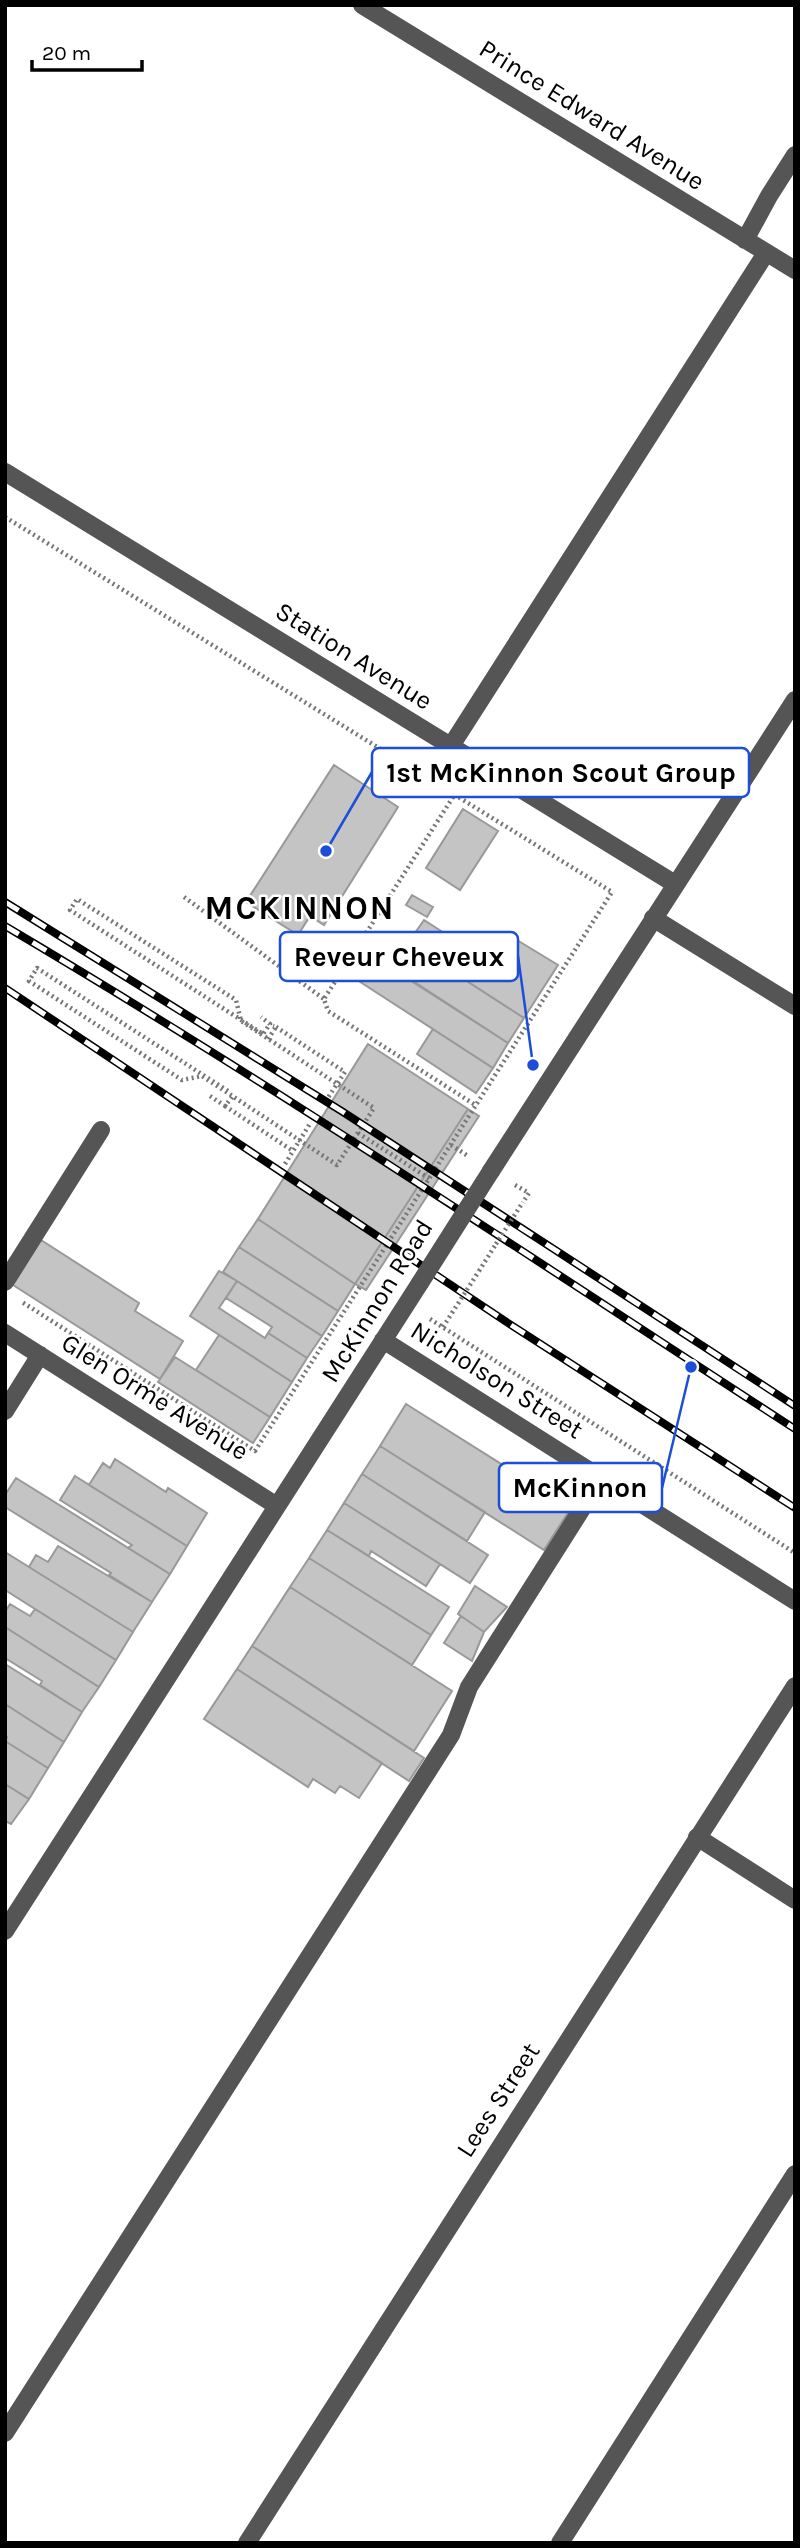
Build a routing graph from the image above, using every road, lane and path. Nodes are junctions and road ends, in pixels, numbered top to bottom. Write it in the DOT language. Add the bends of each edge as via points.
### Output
graph roads {
  1 [pos="362,5"];
  2 [pos="795,155"];
  3 [pos="745,240"];
  4 [pos="766,253"];
  5 [pos="795,270"];
  6 [pos="5,472"];
  7 [pos="5,517"];
  8 [pos="795,700"];
  9 [pos="451,746"];
  10 [pos="475,762"];
  11 [pos="455,794"];
  12 [pos="675,884"];
  13 [pos="184,897"];
  14 [pos="653,918"];
  15 [pos="324,999"];
  16 [pos="795,1006"];
  17 [pos="276,1027"];
  18 [pos="268,1038"];
  19 [pos="230,1094"];
  20 [pos="327,1099"];
  21 [pos="477,1106"];
  22 [pos="312,1122"];
  23 [pos="100,1130"];
  24 [pos="358,1133"];
  25 [pos="293,1151"];
  26 [pos="285,1164"];
  27 [pos="430,1179"];
  28 [pos="529,1193"];
  29 [pos="5,1282"];
  30 [pos="17,1299"];
  31 [pos="5,1333"];
  32 [pos="383,1340"];
  33 [pos="40,1355"];
  34 [pos="5,1411"];
  35 [pos="601,1477"];
  36 [pos="277,1506"];
  37 [pos="795,1553"];
  38 [pos="795,1601"];
  39 [pos="795,1686"];
  40 [pos="696,1837"];
  41 [pos="795,1900"];
  42 [pos="5,1931"];
  43 [pos="795,2174"];
  44 [pos="5,2433"];
  45 [pos="247,2543"];
  46 [pos="560,2543"];
  1 -- 3 [label="street, Prince Edward Avenue"];
  2 -- 3 [label="street"];
  3 -- 4 [label="street, Prince Edward Avenue"];
  4 -- 5 [label="street, Prince Edward Avenue"];
  4 -- 9 [label="street"];
  6 -- 9 [label="street, Station Avenue"];
  7 -- 11 [label="path"];
  8 -- 12 [label="street, McKinnon Road"];
  9 -- 10 [label="street, Station Avenue"];
  10 -- 11 [label="path"];
  10 -- 12 [label="street, Station Avenue"];
  11 -- 15 [label="path"];
  11 -- 21 [label="path" via="612,891"];
  12 -- 14 [label="street, McKinnon Road"];
  13 -- 15 [label="path"];
  14 -- 16 [label="street"];
  14 -- 32 [label="street, McKinnon Road, bridge"];
  15 -- 21 [label="path" via="328,1011"];
  17 -- 18 [label="path"];
  17 -- 18 [label="path" via="261,1017 270,1024 263,1034 253,1028 244,1021 234,1015 70,910 77,899 236,1000 238,1010 241,1021"];
  17 -- 20 [label="path" via="345,1072"];
  18 -- 24 [label="path" via="374,1108"];
  19 -- 19 [label="path" via="202,1076 182,1080 29,981 37,968"];
  19 -- 24 [label="path" via="337,1165"];
  19 -- 25 [label="path" via="223,1104"];
  21 -- 27 [label="path"];
  22 -- 25 [label="path"];
  23 -- 29 [label="street"];
  24 -- 27 [label="path"];
  25 -- 26 [label="path"];
  27 -- 30 [label="path" via="255,1451"];
  28 -- 37 [label="path, bridge" via="443,1327"];
  31 -- 33 [label="street, Glen Orme Avenue"];
  32 -- 35 [label="street, Nicholson Street"];
  32 -- 36 [label="street, McKinnon Road"];
  33 -- 34 [label="street"];
  33 -- 36 [label="street, Glen Orme Avenue"];
  35 -- 38 [label="street, Nicholson Street"];
  35 -- 44 [label="street" via="469,1687 451,1735"];
  36 -- 42 [label="street, McKinnon Road"];
  39 -- 40 [label="street, Lees Street"];
  40 -- 41 [label="street"];
  40 -- 45 [label="street, Lees Street"];
  43 -- 46 [label="street"];
}
